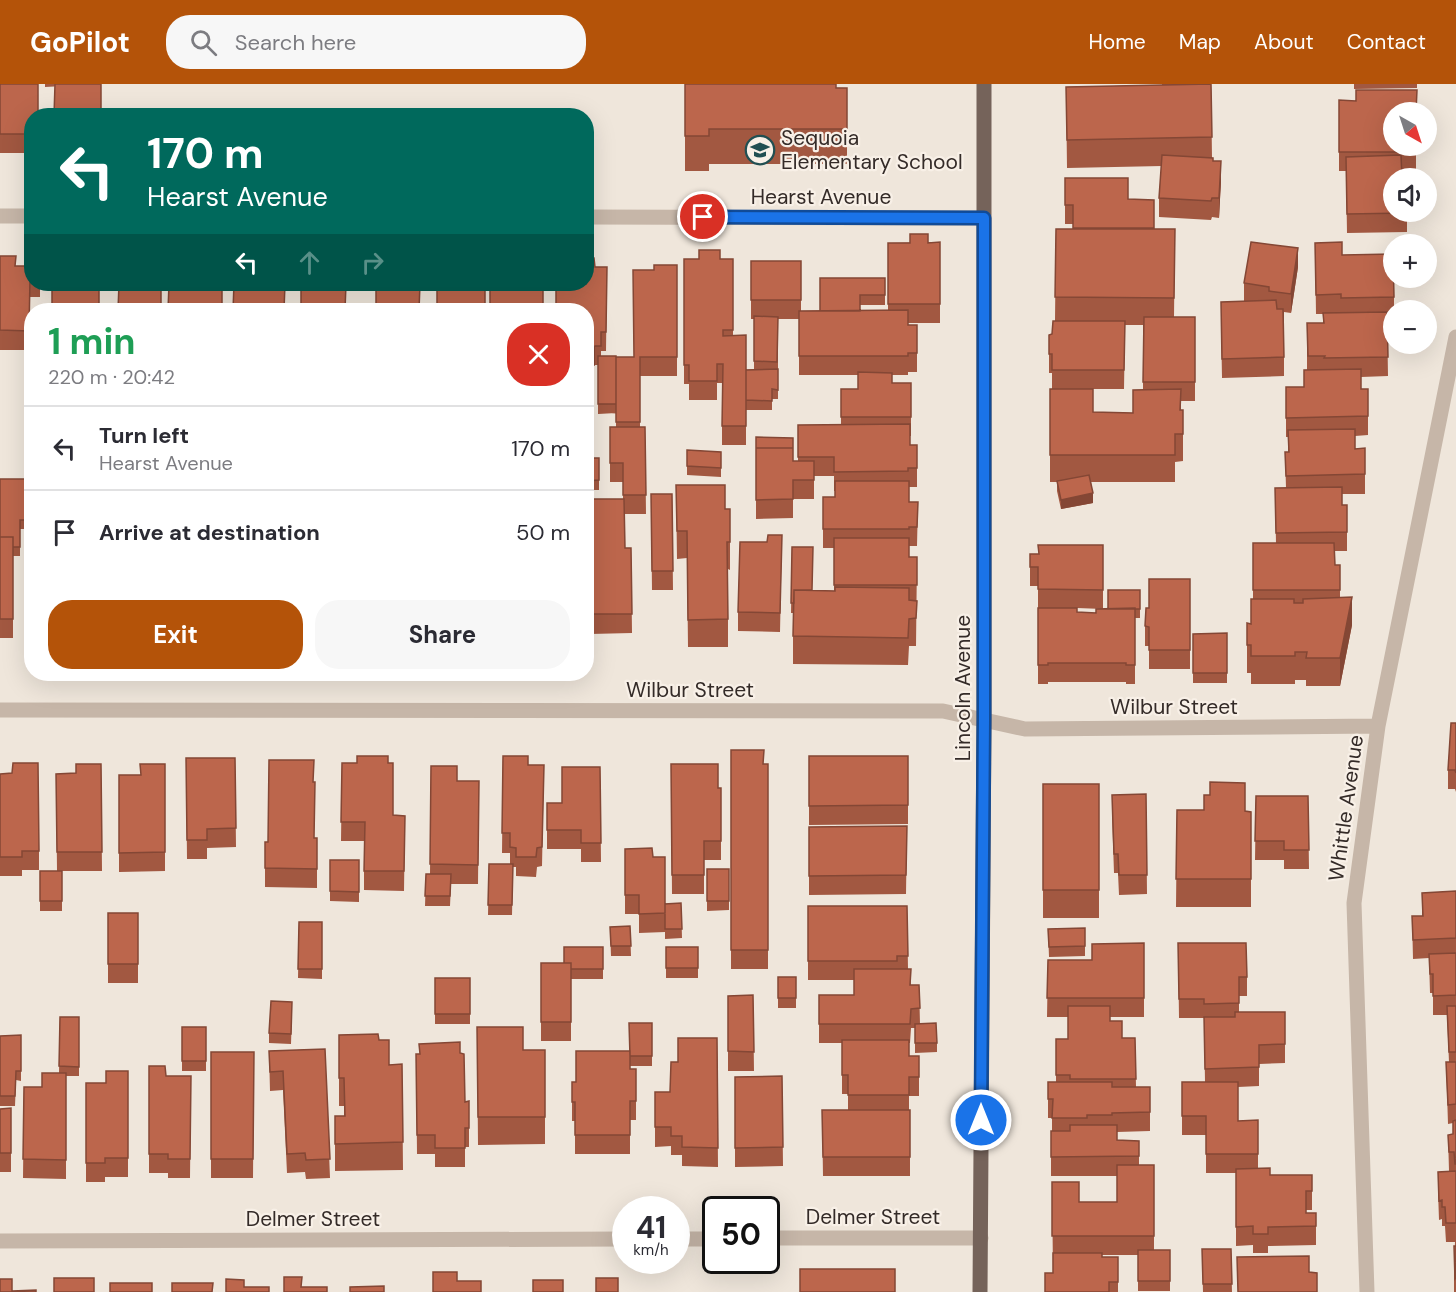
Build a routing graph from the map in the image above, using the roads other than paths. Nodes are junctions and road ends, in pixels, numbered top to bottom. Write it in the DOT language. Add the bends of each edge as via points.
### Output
graph roads {
  1 [pos="984,84"];
  2 [pos="0,216"];
  3 [pos="24,216"];
  4 [pos="594,217"];
  5 [pos="984,218"];
  6 [pos="1456,337"];
  7 [pos="0,710"];
  8 [pos="984,720"];
  9 [pos="1378,726"];
  10 [pos="780,1238"];
  11 [pos="981,1238"];
  12 [pos="612,1239"];
  13 [pos="0,1241"];
  14 [pos="981,1292"];
  15 [pos="1367,1292"];
  1 -- 5 [label="main road, Lincoln Avenue"];
  2 -- 3 [label="street"];
  4 -- 5 [label="street, Hearst Avenue"];
  5 -- 8 [label="main road, Lincoln Avenue"];
  6 -- 9 [label="street, Whittle Avenue"];
  7 -- 8 [label="street, Wilbur Street" via="943,711"];
  8 -- 9 [label="street, Wilbur Street" via="1025,729"];
  8 -- 11 [label="main road, Lincoln Avenue"];
  9 -- 15 [label="street, Whittle Avenue" via="1354,903"];
  10 -- 11 [label="street, Delmer Street"];
  11 -- 14 [label="main road, Lincoln Avenue"];
  12 -- 13 [label="street, Delmer Street"];
}
